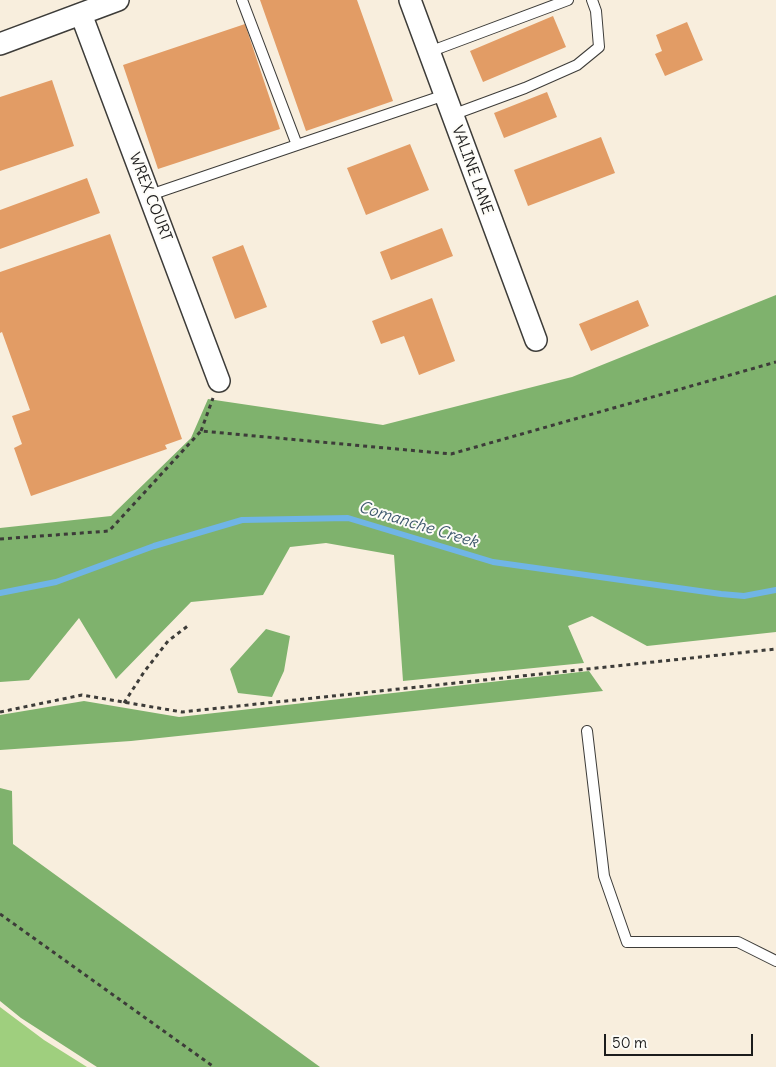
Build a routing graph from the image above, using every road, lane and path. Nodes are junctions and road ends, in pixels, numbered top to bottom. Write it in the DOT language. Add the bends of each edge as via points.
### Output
graph roads {
  1 [pos="118,0"];
  2 [pos="242,0"];
  3 [pos="410,0"];
  4 [pos="568,0"];
  5 [pos="592,0"];
  6 [pos="82,14"];
  7 [pos="0,44"];
  8 [pos="429,52"];
  9 [pos="445,95"];
  10 [pos="452,115"];
  11 [pos="297,145"];
  12 [pos="150,195"];
  13 [pos="536,340"];
  14 [pos="776,362"];
  15 [pos="219,381"];
  16 [pos="200,430"];
  17 [pos="0,539"];
  18 [pos="189,625"];
  19 [pos="776,649"];
  20 [pos="124,703"];
  21 [pos="0,712"];
  22 [pos="587,731"];
  23 [pos="0,914"];
  24 [pos="776,961"];
  25 [pos="214,1067"];
  1 -- 6 [label="street"];
  2 -- 11 [label="lane"];
  3 -- 8 [label="street, VALINE LANE"];
  4 -- 8 [label="lane"];
  5 -- 10 [label="lane" via="600,47 577,65"];
  6 -- 7 [label="street"];
  6 -- 12 [label="street, WREX COURT"];
  8 -- 9 [label="street, VALINE LANE"];
  9 -- 10 [label="street, VALINE LANE"];
  9 -- 11 [label="lane"];
  10 -- 13 [label="street, VALINE LANE"];
  11 -- 12 [label="lane"];
  12 -- 15 [label="street, WREX COURT"];
  14 -- 16 [label="path" via="451,454"];
  15 -- 16 [label="path"];
  16 -- 17 [label="path" via="109,531"];
  18 -- 20 [label="path" via="168,641"];
  19 -- 20 [label="path" via="182,712"];
  20 -- 21 [label="path" via="82,695"];
  22 -- 24 [label="lane" via="604,876 627,942 738,942"];
  23 -- 25 [label="path"];
}
